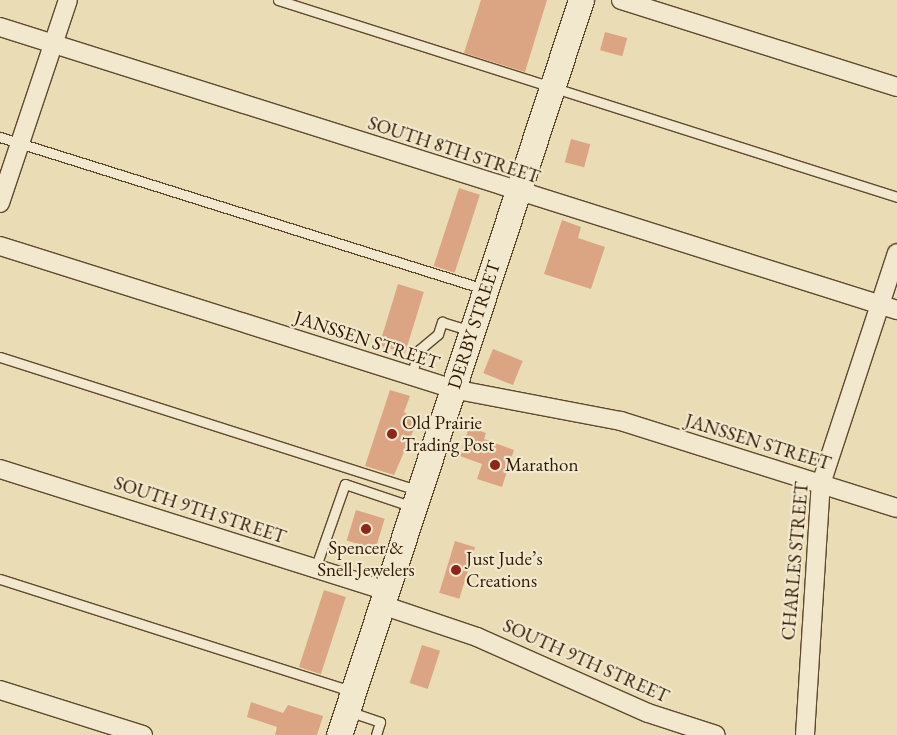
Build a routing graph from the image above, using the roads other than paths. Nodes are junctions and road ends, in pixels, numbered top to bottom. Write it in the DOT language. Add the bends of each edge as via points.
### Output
graph roads {
  1 [pos="68,0"];
  2 [pos="278,0"];
  3 [pos="581,0"];
  4 [pos="621,0"];
  5 [pos="0,27"];
  6 [pos="53,44"];
  7 [pos="553,87"];
  8 [pos="897,87"];
  9 [pos="0,137"];
  10 [pos="20,144"];
  11 [pos="518,192"];
  12 [pos="897,197"];
  13 [pos="0,203"];
  14 [pos="0,246"];
  15 [pos="897,253"];
  16 [pos="486,290"];
  17 [pos="880,304"];
  18 [pos="897,310"];
  19 [pos="472,332"];
  20 [pos="0,357"];
  21 [pos="411,376"];
  22 [pos="453,389"];
  23 [pos="0,469"];
  24 [pos="821,484"];
  25 [pos="417,499"];
  26 [pos="897,508"];
  27 [pos="316,569"];
  28 [pos="0,579"];
  29 [pos="384,598"];
  30 [pos="0,690"];
  31 [pos="351,701"];
  32 [pos="143,735"];
  33 [pos="339,735"];
  34 [pos="376,735"];
  35 [pos="716,735"];
  36 [pos="804,735"];
  1 -- 6 [label="street"];
  2 -- 7 [label="lane"];
  3 -- 7 [label="main road, DERBY STREET"];
  4 -- 8 [label="street"];
  5 -- 6 [label="street, SOUTH 8TH STREET"];
  6 -- 10 [label="street"];
  6 -- 11 [label="street, SOUTH 8TH STREET"];
  7 -- 11 [label="main road, DERBY STREET"];
  7 -- 12 [label="lane"];
  9 -- 10 [label="lane"];
  10 -- 13 [label="street"];
  10 -- 16 [label="lane" via="100,164"];
  11 -- 16 [label="main road, DERBY STREET"];
  11 -- 17 [label="street, SOUTH 8TH STREET"];
  14 -- 21 [label="street, JANSSEN STREET"];
  15 -- 17 [label="street, CHARLES STREET"];
  16 -- 19 [label="main road, DERBY STREET"];
  17 -- 18 [label="street, SOUTH 8TH STREET"];
  17 -- 24 [label="street, CHARLES STREET"];
  19 -- 21 [label="lane" via="442,322 438,334 419,350"];
  19 -- 22 [label="main road, DERBY STREET"];
  20 -- 25 [label="lane"];
  21 -- 22 [label="street, JANSSEN STREET"];
  22 -- 24 [label="street, JANSSEN STREET" via="621,421"];
  22 -- 25 [label="main road, DERBY STREET"];
  23 -- 27 [label="street, SOUTH 9TH STREET"];
  24 -- 26 [label="street, JANSSEN STREET"];
  24 -- 36 [label="street, CHARLES STREET"];
  25 -- 27 [label="lane" via="344,484"];
  25 -- 29 [label="main road, DERBY STREET"];
  27 -- 29 [label="street, SOUTH 9TH STREET"];
  28 -- 31 [label="lane"];
  29 -- 31 [label="main road, DERBY STREET"];
  29 -- 35 [label="street, SOUTH 9TH STREET" via="648,714"];
  30 -- 32 [label="street"];
  31 -- 33 [label="main road, DERBY STREET"];
  31 -- 34 [label="lane" via="380,722"];
}
